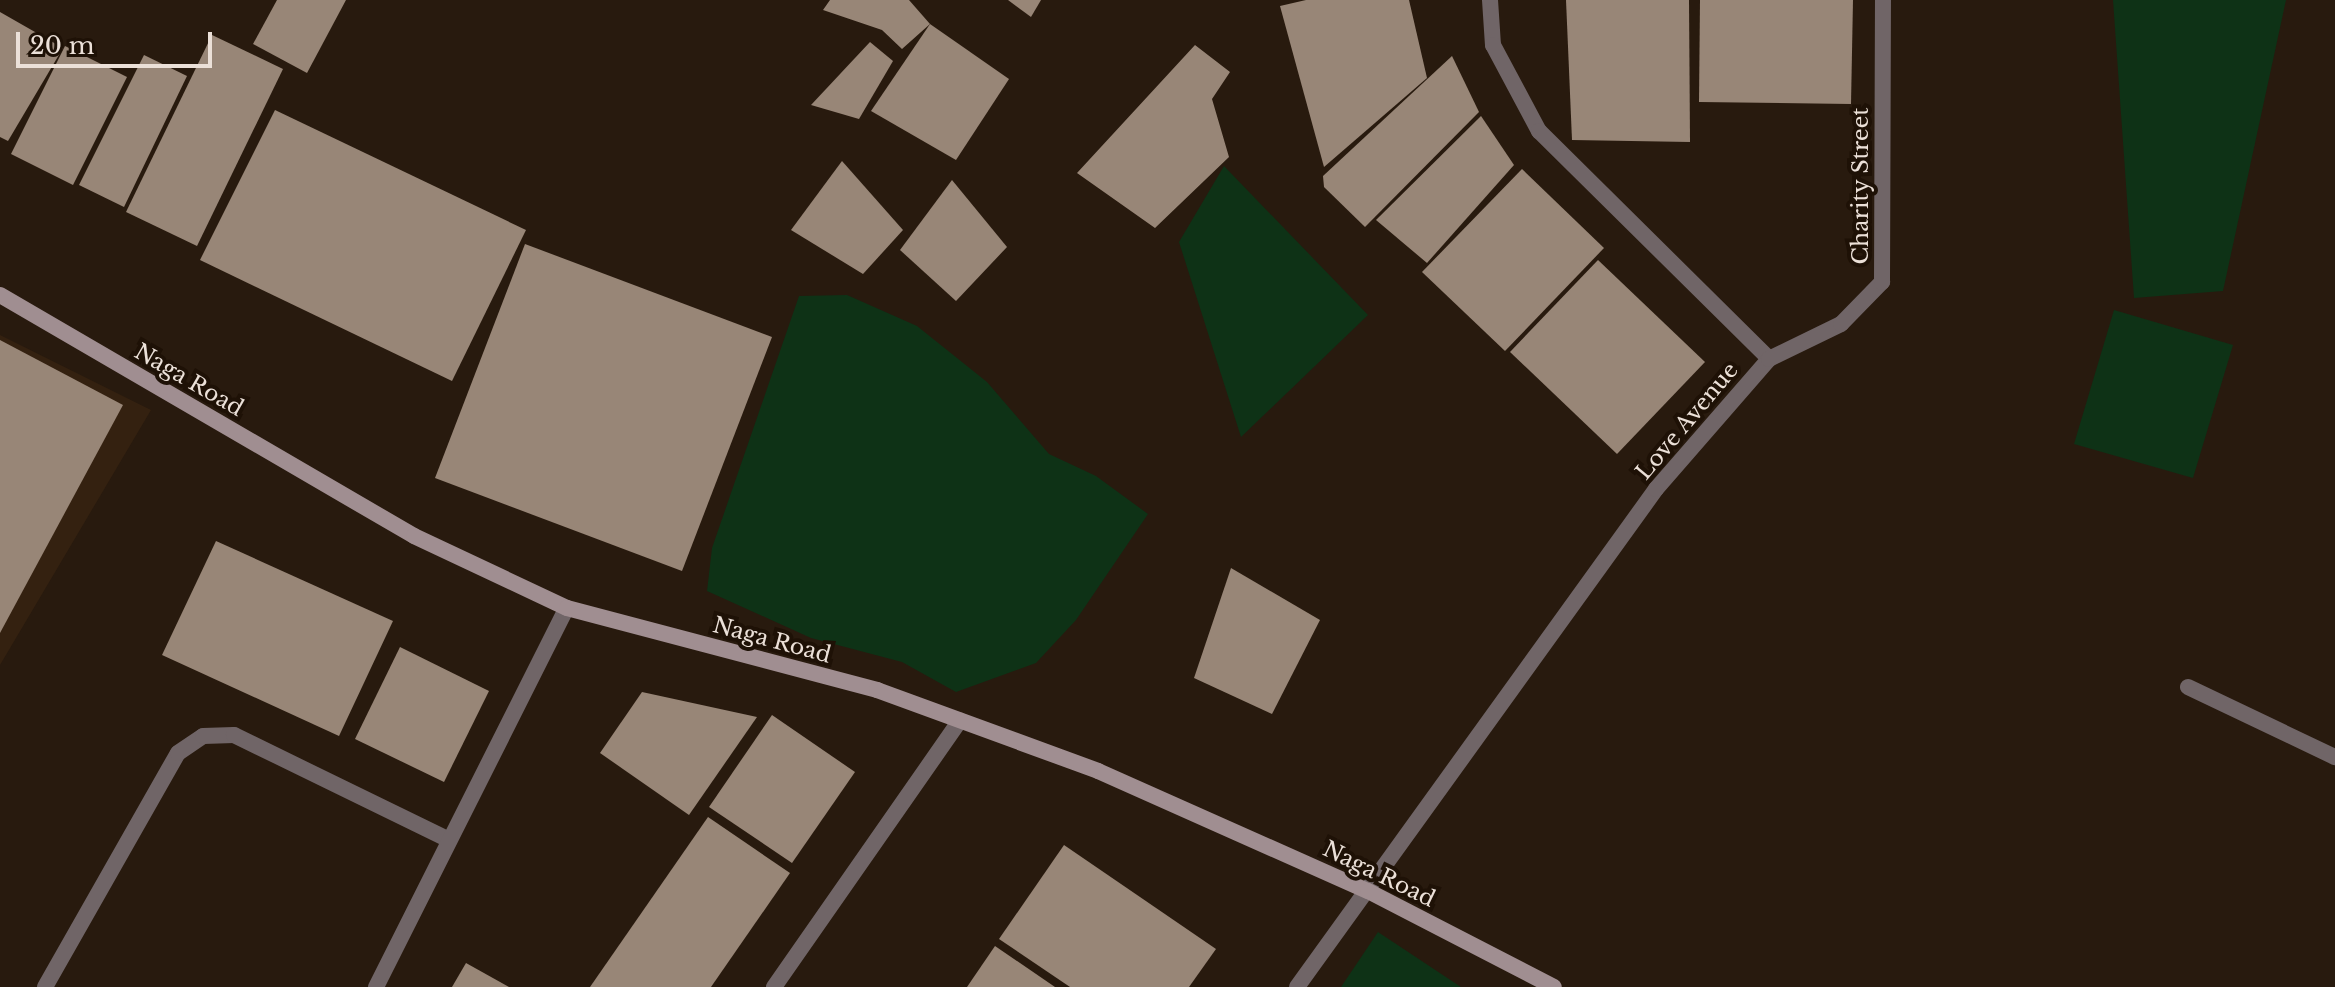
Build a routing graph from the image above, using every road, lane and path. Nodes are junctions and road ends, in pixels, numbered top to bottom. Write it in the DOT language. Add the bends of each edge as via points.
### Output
graph roads {
  1 [pos="1490,0"];
  2 [pos="1883,0"];
  3 [pos="0,295"];
  4 [pos="1769,359"];
  5 [pos="567,608"];
  6 [pos="2188,687"];
  7 [pos="960,720"];
  8 [pos="2335,757"];
  9 [pos="445,838"];
  10 [pos="1368,891"];
  11 [pos="45,987"];
  12 [pos="376,987"];
  13 [pos="774,987"];
  14 [pos="1297,987"];
  15 [pos="1554,987"];
  1 -- 4 [label="street, Love Avenue" via="1493,45 1539,131"];
  2 -- 4 [label="street, Charity Street" via="1882,282 1841,324"];
  3 -- 5 [label="main road, Naga Road" via="414,536"];
  4 -- 10 [label="street, Love Avenue" via="1656,489"];
  5 -- 7 [label="main road, Naga Road" via="877,690"];
  5 -- 9 [label="street"];
  6 -- 8 [label="street"];
  7 -- 10 [label="main road, Naga Road" via="1098,771"];
  7 -- 13 [label="street"];
  9 -- 11 [label="street" via="234,735 203,736 178,753"];
  9 -- 12 [label="street"];
  10 -- 14 [label="street, Love Avenue"];
  10 -- 15 [label="main road, Naga Road"];
}
